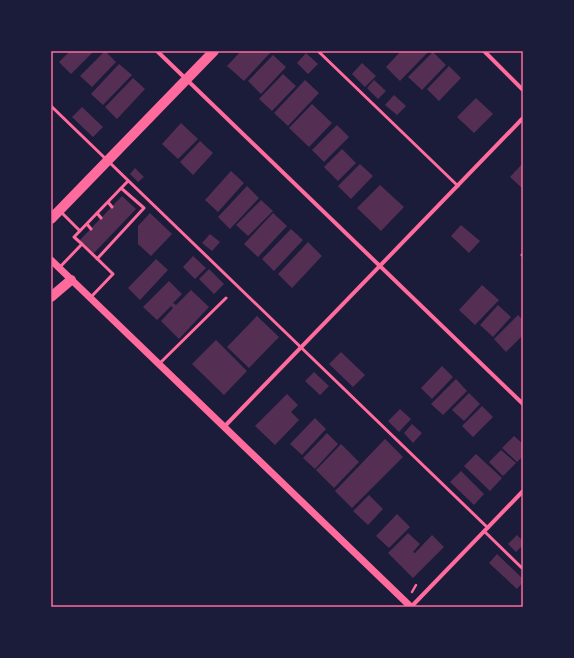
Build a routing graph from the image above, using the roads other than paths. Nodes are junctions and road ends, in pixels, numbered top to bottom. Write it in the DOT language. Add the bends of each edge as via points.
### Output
graph roads {
  1 [pos="157,51"];
  2 [pos="214,51"];
  3 [pos="318,51"];
  4 [pos="484,51"];
  5 [pos="186,80"];
  6 [pos="523,90"];
  7 [pos="51,106"];
  8 [pos="523,118"];
  9 [pos="107,161"];
  10 [pos="128,181"];
  11 [pos="458,186"];
  12 [pos="121,188"];
  13 [pos="108,202"];
  14 [pos="112,207"];
  15 [pos="59,211"];
  16 [pos="97,213"];
  17 [pos="102,218"];
  18 [pos="51,219"];
  19 [pos="126,219"];
  20 [pos="130,223"];
  21 [pos="87,224"];
  22 [pos="91,228"];
  23 [pos="80,231"];
  24 [pos="115,231"];
  25 [pos="119,234"];
  26 [pos="105,242"];
  27 [pos="82,244"];
  28 [pos="109,245"];
  29 [pos="97,259"];
  30 [pos="51,260"];
  31 [pos="380,266"];
  32 [pos="59,268"];
  33 [pos="71,280"];
  34 [pos="51,296"];
  35 [pos="90,298"];
  36 [pos="226,298"];
  37 [pos="301,348"];
  38 [pos="159,364"];
  39 [pos="523,404"];
  40 [pos="224,427"];
  41 [pos="523,491"];
  42 [pos="488,528"];
  43 [pos="484,532"];
  44 [pos="523,569"];
  45 [pos="411,607"];
  1 -- 5 [label="street"];
  2 -- 5 [label="main road"];
  3 -- 11 [label="lane"];
  4 -- 6 [label="street"];
  5 -- 9 [label="main road"];
  5 -- 31 [label="street"];
  7 -- 9 [label="lane"];
  8 -- 11 [label="street"];
  9 -- 10 [label="lane"];
  9 -- 15 [label="main road"];
  10 -- 12 [label="lane"];
  10 -- 37 [label="lane"];
  11 -- 31 [label="street"];
  12 -- 13 [label="lane"];
  12 -- 20 [label="lane" via="144,208"];
  13 -- 14 [label="lane"];
  13 -- 16 [label="lane"];
  15 -- 18 [label="main road"];
  15 -- 23 [label="lane"];
  16 -- 17 [label="lane"];
  16 -- 21 [label="lane"];
  19 -- 20 [label="lane"];
  20 -- 25 [label="lane"];
  21 -- 22 [label="lane"];
  21 -- 23 [label="lane"];
  23 -- 27 [label="lane" via="74,237"];
  24 -- 25 [label="lane"];
  25 -- 28 [label="lane"];
  26 -- 28 [label="lane"];
  27 -- 29 [label="lane"];
  27 -- 32 [label="lane"];
  28 -- 29 [label="lane"];
  29 -- 35 [label="lane" via="113,274"];
  30 -- 32 [label="street"];
  31 -- 37 [label="street"];
  31 -- 39 [label="street"];
  32 -- 33 [label="street"];
  33 -- 34 [label="main road"];
  33 -- 35 [label="street"];
  35 -- 38 [label="street"];
  36 -- 38 [label="lane"];
  37 -- 40 [label="street"];
  37 -- 42 [label="lane"];
  38 -- 40 [label="street"];
  40 -- 45 [label="street"];
  41 -- 42 [label="street"];
  42 -- 43 [label="street"];
  43 -- 44 [label="lane"];
  43 -- 45 [label="street"];
}
